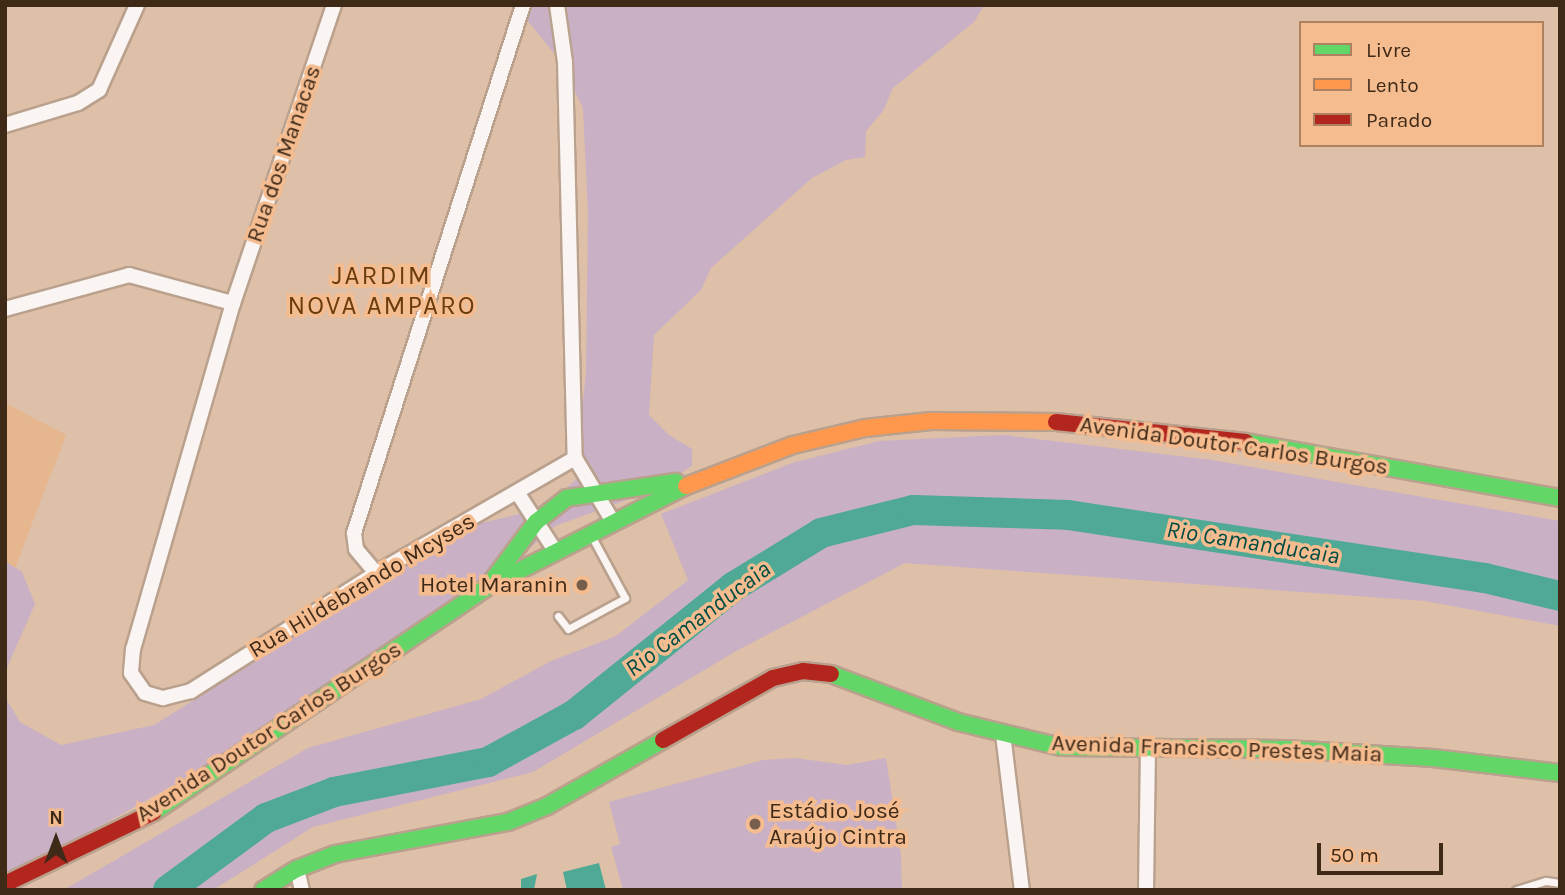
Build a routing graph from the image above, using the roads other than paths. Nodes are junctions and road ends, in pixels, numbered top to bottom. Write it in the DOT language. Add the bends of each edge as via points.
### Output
graph roads {
  1 [pos="137,5"];
  2 [pos="334,5"];
  3 [pos="523,5"];
  4 [pos="557,5"];
  5 [pos="5,125"];
  6 [pos="233,303"];
  7 [pos="5,309"];
  8 [pos="575,458"];
  9 [pos="703,477"];
  10 [pos="595,491"];
  11 [pos="517,492"];
  12 [pos="1560,498"];
  13 [pos="612,520"];
  14 [pos="536,523"];
  15 [pos="590,533"];
  16 [pos="556,552"];
  17 [pos="376,573"];
  18 [pos="488,587"];
  19 [pos="558,617"];
  20 [pos="145,693"];
  21 [pos="1003,734"];
  22 [pos="1148,748"];
  23 [pos="1560,773"];
  24 [pos="297,869"];
  25 [pos="1560,883"];
  26 [pos="5,884"];
  27 [pos="263,890"];
  28 [pos="302,890"];
  29 [pos="1023,890"];
  30 [pos="1146,890"];
  31 [pos="1516,890"];
  1 -- 5 [label="street" via="99,90 78,103"];
  2 -- 6 [label="street, Rua dos Manacas"];
  3 -- 17 [label="street" via="354,533 356,549"];
  4 -- 8 [label="street" via="565,62"];
  6 -- 7 [label="street" via="129,275"];
  6 -- 20 [label="street, Rua dos Manacas" via="133,649 131,673"];
  8 -- 10 [label="street"];
  8 -- 11 [label="street, Rua Hildebrando Mcyses"];
  9 -- 10 [label="main road, Avenida Doutor Carlos Burgos"];
  9 -- 12 [label="main road, Avenida Doutor Carlos Burgos" via="793,445 865,428 995,420 1126,426 1251,443"];
  9 -- 13 [label="main road, Avenida Doutor Carlos Burgos"];
  10 -- 13 [label="street"];
  10 -- 14 [label="main road, Avenida Doutor Carlos Burgos" via="567,498"];
  11 -- 14 [label="street"];
  11 -- 17 [label="street, Rua Hildebrando Mcyses"];
  13 -- 15 [label="main road, Avenida Doutor Carlos Burgos"];
  14 -- 16 [label="street"];
  14 -- 18 [label="main road, Avenida Doutor Carlos Burgos"];
  15 -- 16 [label="main road, Avenida Doutor Carlos Burgos"];
  15 -- 19 [label="lane" via="625,598 568,629"];
  16 -- 18 [label="main road, Avenida Doutor Carlos Burgos"];
  17 -- 20 [label="street, Rua Hildebrando Mcyses" via="191,691 163,698"];
  18 -- 26 [label="main road, Avenida Doutor Carlos Burgos" via="153,812"];
  21 -- 22 [label="main road, Avenida Francisco Prestes Maia" via="1061,747"];
  21 -- 24 [label="main road, Avenida Francisco Prestes Maia" via="958,722 829,673 803,671 754,688 547,806 508,822 335,854"];
  21 -- 29 [label="street"];
  22 -- 23 [label="main road, Avenida Francisco Prestes Maia" via="1406,756"];
  22 -- 30 [label="street"];
  24 -- 27 [label="main road, Avenida Francisco Prestes Maia"];
  24 -- 28 [label="street"];
  25 -- 31 [label="lane" via="1546,881"];
}
